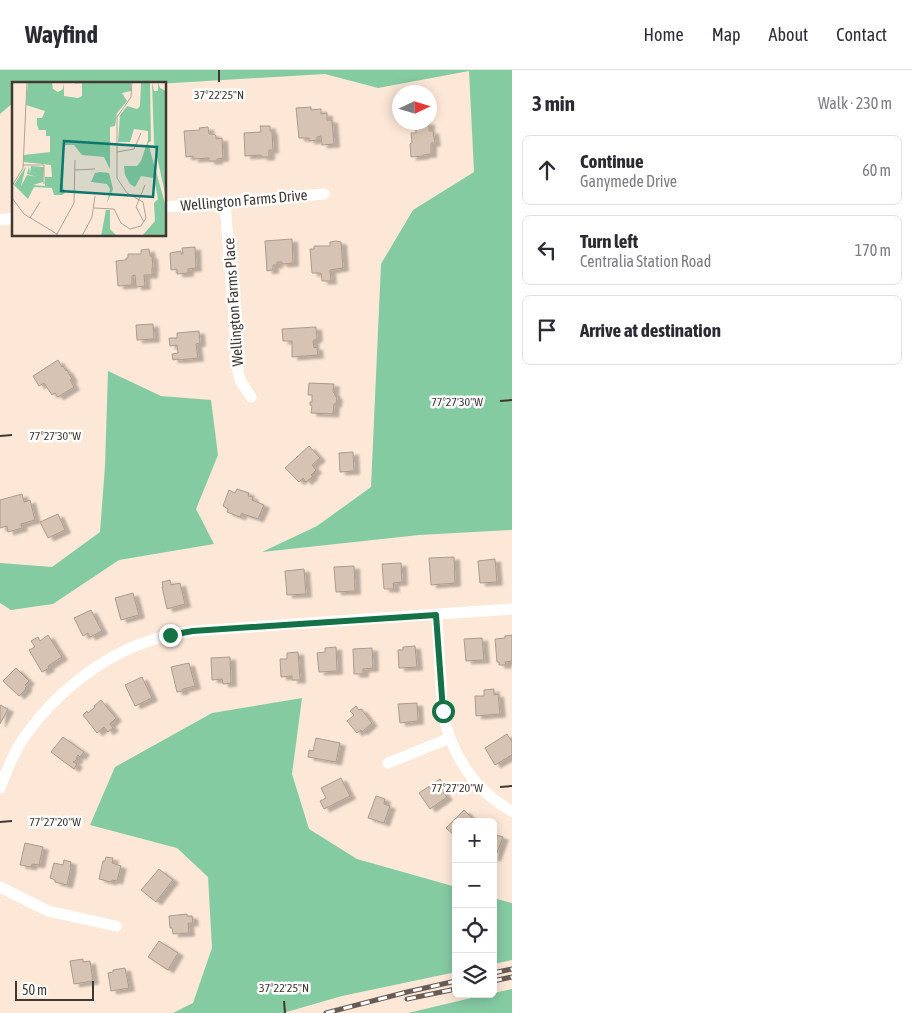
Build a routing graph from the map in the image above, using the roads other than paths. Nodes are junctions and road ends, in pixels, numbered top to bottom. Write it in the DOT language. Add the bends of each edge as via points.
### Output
graph roads {
  1 [pos="324,194"];
  2 [pos="225,203"];
  3 [pos="166,207"];
  4 [pos="251,397"];
  5 [pos="512,609"];
  6 [pos="436,615"];
  7 [pos="450,738"];
  8 [pos="388,763"];
  9 [pos="0,788"];
  10 [pos="512,811"];
  11 [pos="0,887"];
  12 [pos="116,926"];
  1 -- 2 [label="street, Wellington Farms Drive"];
  2 -- 3 [label="street, Wellington Farms Drive"];
  2 -- 4 [label="street, Wellington Farms Place" via="238,372"];
  5 -- 6 [label="street"];
  6 -- 7 [label="street" via="443,711"];
  6 -- 9 [label="street" via="193,631 152,640 102,664 66,690 22,740"];
  7 -- 8 [label="street"];
  7 -- 10 [label="street" via="474,780 488,796"];
  11 -- 12 [label="street" via="48,911"];
}
